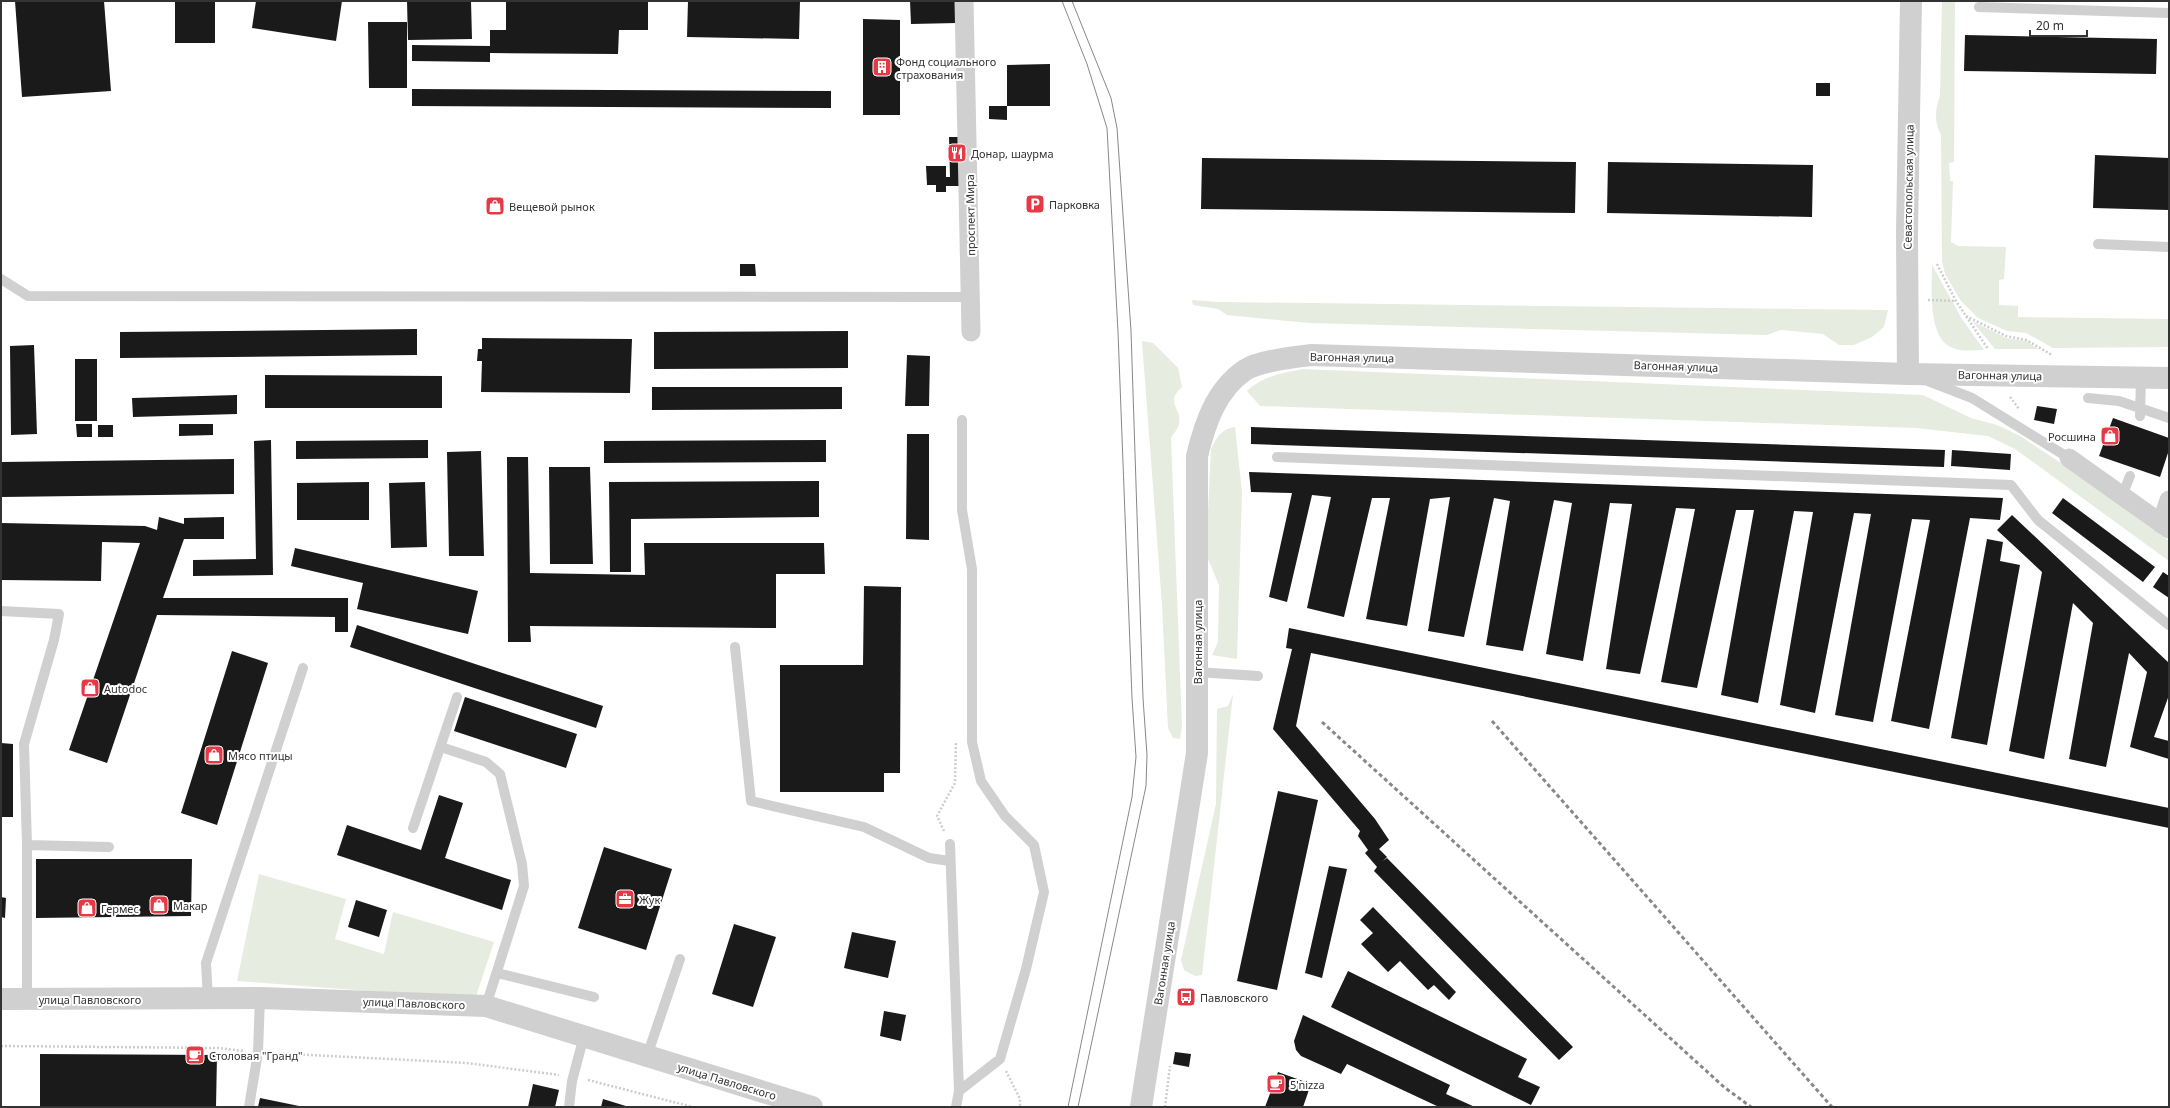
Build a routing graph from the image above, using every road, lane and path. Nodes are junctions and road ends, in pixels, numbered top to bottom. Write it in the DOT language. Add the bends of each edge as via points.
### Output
graph roads {
  1 [pos="964,1"];
  2 [pos="1911,1"];
  3 [pos="1979,7"];
  4 [pos="2169,13"];
  5 [pos="2098,244"];
  6 [pos="2169,247"];
  7 [pos="1937,264"];
  8 [pos="1,279"];
  9 [pos="971,297"];
  10 [pos="1928,300"];
  11 [pos="1956,301"];
  12 [pos="1966,316"];
  13 [pos="971,332"];
  14 [pos="1988,349"];
  15 [pos="2054,356"];
  16 [pos="1908,374"];
  17 [pos="2141,378"];
  18 [pos="2169,378"];
  19 [pos="2088,398"];
  20 [pos="2140,412"];
  21 [pos="2169,418"];
  22 [pos="962,420"];
  23 [pos="1277,457"];
  24 [pos="2069,458"];
  25 [pos="2130,476"];
  26 [pos="2122,496"];
  27 [pos="2169,500"];
  28 [pos="2165,526"];
  29 [pos="1,611"];
  30 [pos="2169,626"];
  31 [pos="735,647"];
  32 [pos="303,668"];
  33 [pos="1197,672"];
  34 [pos="1258,676"];
  35 [pos="457,697"];
  36 [pos="956,737"];
  37 [pos="441,747"];
  38 [pos="413,828"];
  39 [pos="950,844"];
  40 [pos="27,845"];
  41 [pos="110,847"];
  42 [pos="950,861"];
  43 [pos="680,959"];
  44 [pos="497,973"];
  45 [pos="594,996"];
  46 [pos="208,998"];
  47 [pos="260,998"];
  48 [pos="1,999"];
  49 [pos="27,999"];
  50 [pos="486,1006"];
  51 [pos="584,1036"];
  52 [pos="1,1046"];
  53 [pos="258,1052"];
  54 [pos="647,1056"];
  55 [pos="1000,1059"];
  56 [pos="1171,1061"];
  57 [pos="573,1076"];
  58 [pos="959,1091"];
  59 [pos="784,1103"];
  60 [pos="249,1107"];
  61 [pos="569,1107"];
  62 [pos="693,1107"];
  63 [pos="812,1107"];
  64 [pos="956,1107"];
  65 [pos="1020,1107"];
  66 [pos="1141,1107"];
  67 [pos="1165,1107"];
  1 -- 9 [label="street, проспект Мира"];
  2 -- 16 [label="street, Севастопольская улица" via="1907,233"];
  3 -- 4 [label="lane"];
  5 -- 6 [label="lane"];
  7 -- 11 [label="path"];
  8 -- 9 [label="lane" via="28,296"];
  9 -- 13 [label="street, проспект Мира"];
  10 -- 11 [label="path"];
  11 -- 12 [label="path"];
  12 -- 14 [label="path"];
  12 -- 15 [label="path" via="2006,336 2026,340"];
  16 -- 17 [label="street, Вагонная улица"];
  16 -- 24 [label="lane" via="1972,398"];
  16 -- 33 [label="street, Вагонная улица" via="1310,355 1277,360 1246,369 1221,394 1204,424 1197,456"];
  17 -- 18 [label="street, Вагонная улица"];
  17 -- 20 [label="lane"];
  19 -- 20 [label="lane" via="2119,401"];
  20 -- 21 [label="lane"];
  22 -- 55 [label="lane" via="962,510 972,569 972,742 981,781 1005,816 1034,845 1044,892 1026,969"];
  23 -- 30 [label="lane" via="2011,485 2038,520"];
  24 -- 26 [label="street"];
  25 -- 26 [label="lane"];
  26 -- 28 [label="street"];
  27 -- 28 [label="street"];
  29 -- 40 [label="lane" via="59,614 24,744"];
  31 -- 42 [label="lane" via="751,801 864,827 929,858"];
  32 -- 46 [label="lane" via="206,963"];
  33 -- 34 [label="lane"];
  33 -- 66 [label="street, Вагонная улица" via="1196,753"];
  35 -- 37 [label="lane"];
  36 -- 39 [label="path" via="955,784 937,816"];
  37 -- 38 [label="lane"];
  37 -- 44 [label="lane" via="486,762 500,774 522,864 524,886"];
  39 -- 42 [label="lane"];
  40 -- 41 [label="lane"];
  40 -- 49 [label="lane"];
  42 -- 58 [label="lane"];
  43 -- 54 [label="lane"];
  44 -- 45 [label="lane"];
  44 -- 50 [label="lane"];
  46 -- 47 [label="street, улица Павловского"];
  46 -- 49 [label="street, улица Павловского"];
  47 -- 50 [label="street, улица Павловского"];
  47 -- 53 [label="lane"];
  48 -- 49 [label="street, улица Павловского"];
  50 -- 51 [label="street, улица Павловского"];
  51 -- 54 [label="street, улица Павловского"];
  51 -- 57 [label="lane"];
  52 -- 53 [label="path" via="218,1048"];
  53 -- 57 [label="path" via="467,1062"];
  53 -- 60 [label="lane"];
  54 -- 59 [label="street, улица Павловского"];
  55 -- 58 [label="lane"];
  55 -- 65 [label="path" via="1020,1099"];
  56 -- 67 [label="path"];
  57 -- 61 [label="lane"];
  57 -- 62 [label="path"];
  58 -- 64 [label="lane"];
  59 -- 63 [label="street, улица Павловского"];
}
